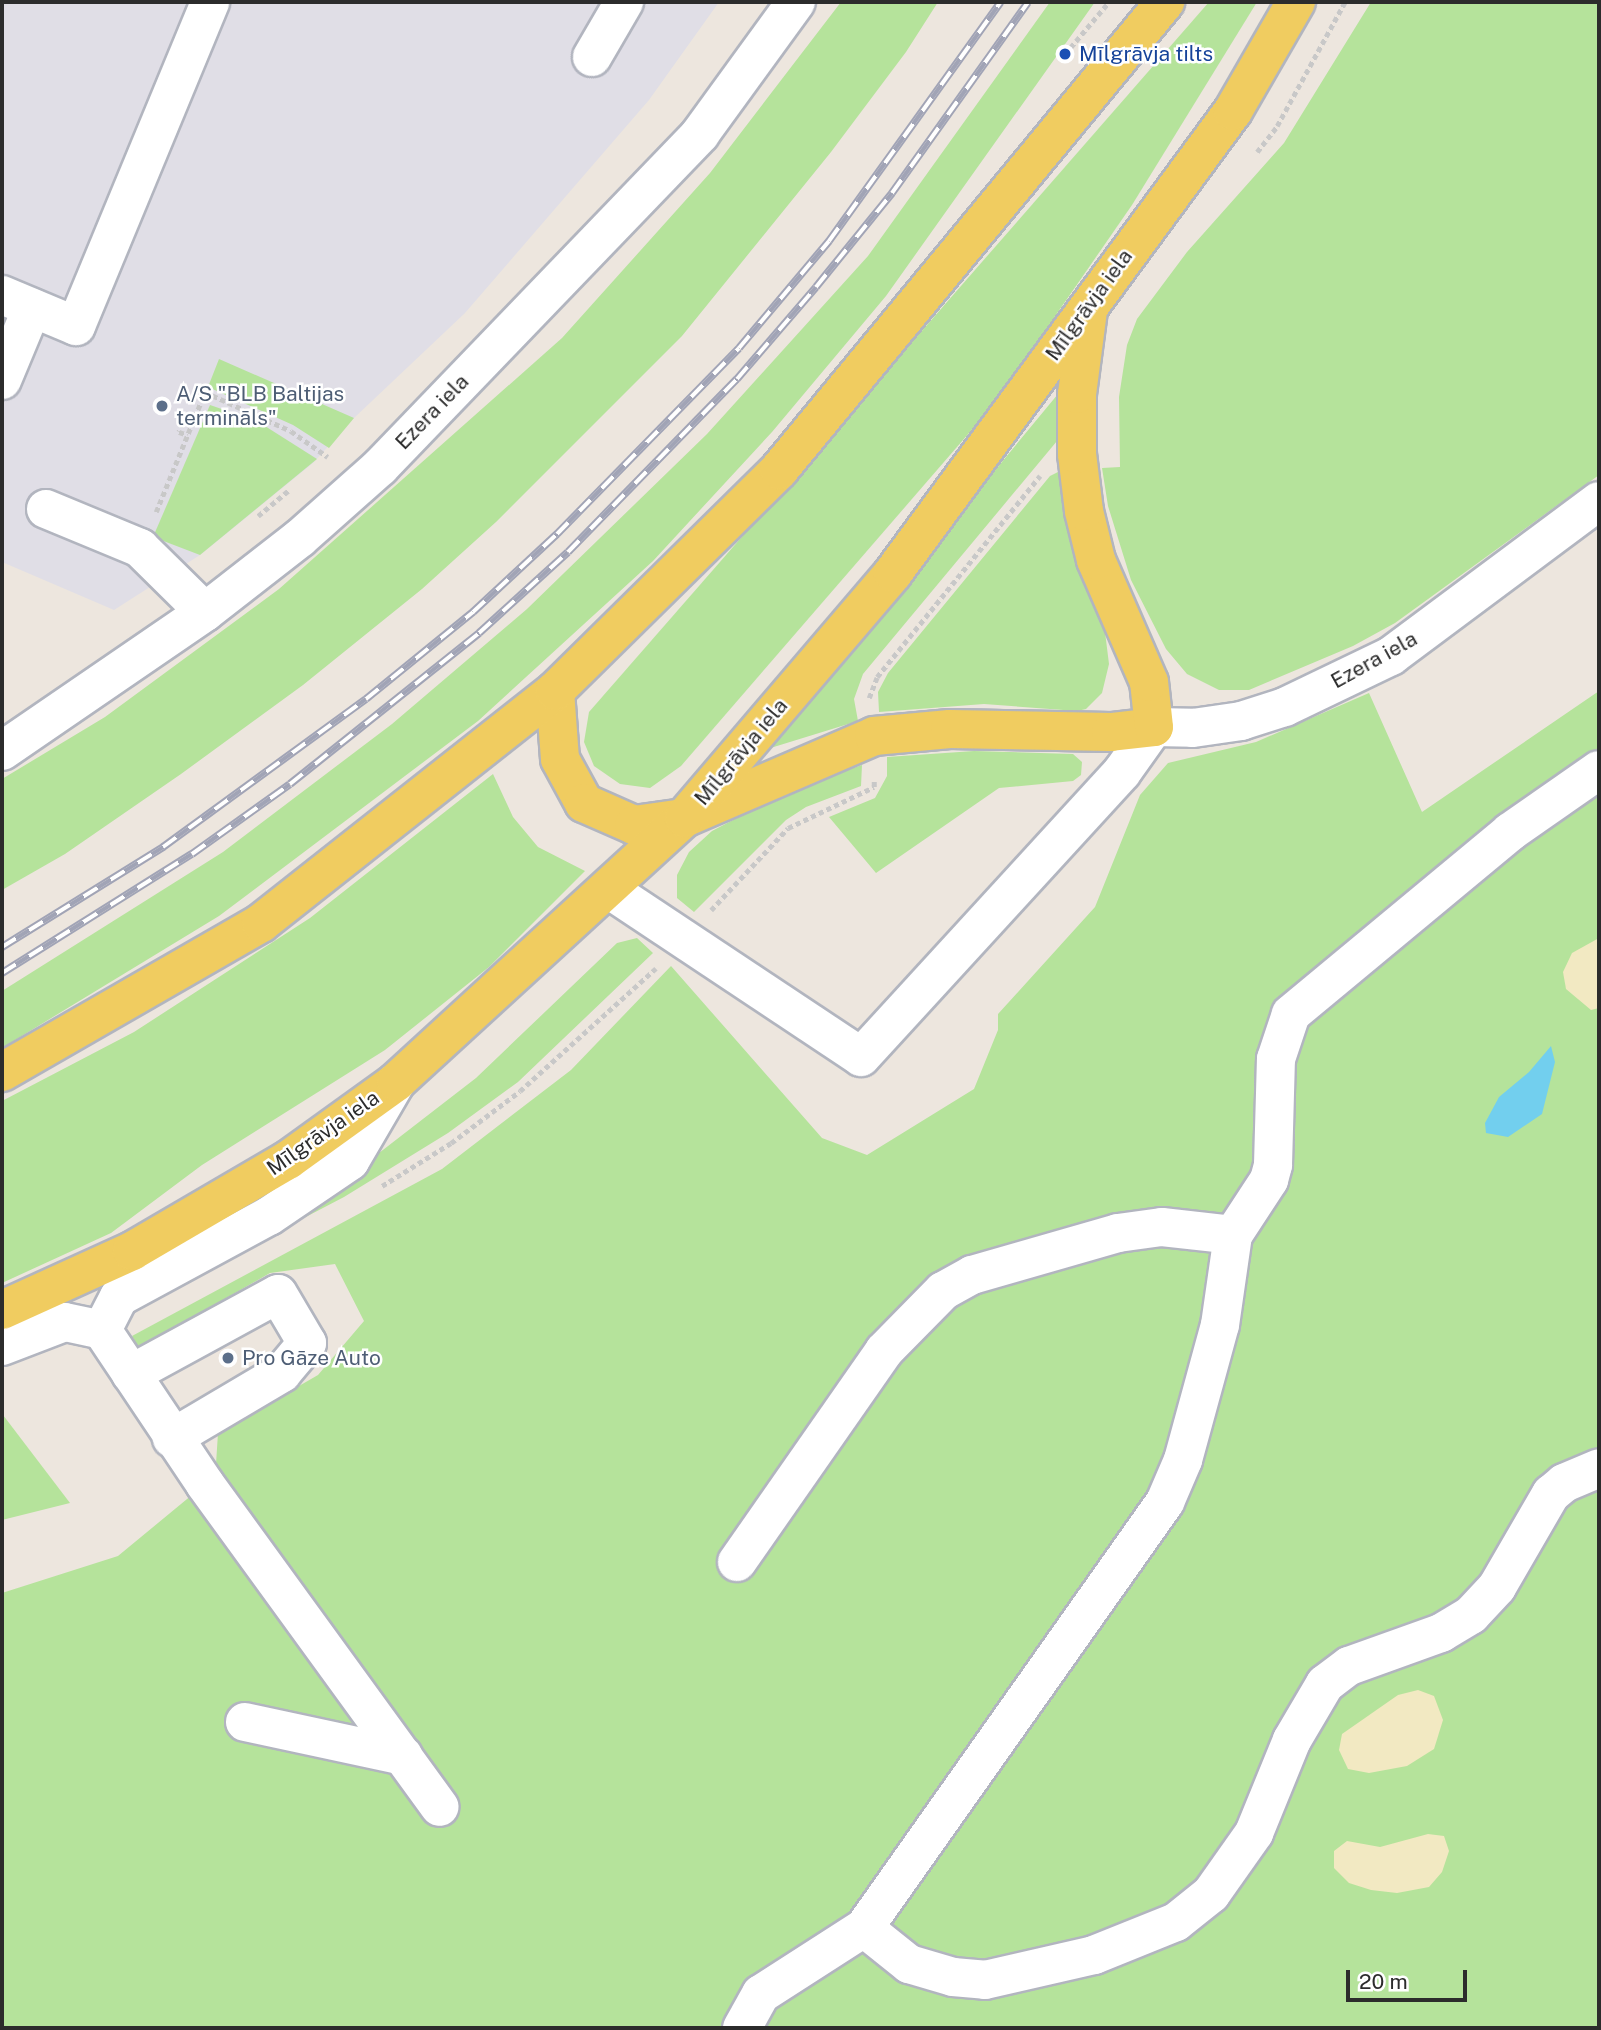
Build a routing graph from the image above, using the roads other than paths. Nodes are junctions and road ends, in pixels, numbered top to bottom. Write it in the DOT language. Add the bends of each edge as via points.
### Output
graph roads {
  1 [pos="210,2"];
  2 [pos="624,2"];
  3 [pos="796,2"];
  4 [pos="1165,2"];
  5 [pos="1296,2"];
  6 [pos="592,57"];
  7 [pos="17,301"];
  8 [pos="1089,306"];
  9 [pos="2,380"];
  10 [pos="1599,501"];
  11 [pos="46,509"];
  12 [pos="205,612"];
  13 [pos="555,691"];
  14 [pos="1154,727"];
  15 [pos="2,751"];
  16 [pos="1599,770"];
  17 [pos="684,818"];
  18 [pos="610,890"];
  19 [pos="2,1072"];
  20 [pos="396,1082"];
  21 [pos="1241,1223"];
  22 [pos="1189,1230"];
  23 [pos="1227,1273"];
  24 [pos="2,1310"];
  25 [pos="102,1330"];
  26 [pos="2,1346"];
  27 [pos="131,1374"];
  28 [pos="172,1438"];
  29 [pos="1599,1468"];
  30 [pos="737,1562"];
  31 [pos="245,1722"];
  32 [pos="403,1756"];
  33 [pos="440,1807"];
  34 [pos="862,1925"];
  35 [pos="892,1954"];
  36 [pos="743,2028"];
  1 -- 7 [label="street" via="76,326"];
  2 -- 6 [label="street"];
  3 -- 12 [label="street, Ezera iela" via="700,134 380,467 300,538"];
  4 -- 13 [label="main road" via="779,470"];
  5 -- 8 [label="main road, Mīlgrāvja iela" via="1233,111"];
  7 -- 9 [label="street"];
  8 -- 14 [label="main road" via="1077,394 1077,454 1084,511 1096,560 1149,682"];
  8 -- 17 [label="main road, Mīlgrāvja iela" via="892,573"];
  10 -- 14 [label="street, Ezera iela" via="1391,656 1284,707 1241,721 1193,728"];
  11 -- 12 [label="street" via="140,548"];
  12 -- 15 [label="street, Ezera iela"];
  13 -- 17 [label="main road" via="560,759 584,803 634,825"];
  13 -- 19 [label="main road" via="261,923"];
  14 -- 17 [label="main road" via="1111,732 950,729 874,736"];
  14 -- 18 [label="street" via="1122,772 861,1057"];
  16 -- 21 [label="street" via="1510,832 1291,1014 1276,1059 1273,1165"];
  17 -- 18 [label="main road, Mīlgrāvja iela"];
  18 -- 20 [label="main road, Mīlgrāvja iela"];
  20 -- 24 [label="main road, Mīlgrāvja iela" via="219,1203 132,1251"];
  20 -- 25 [label="street" via="350,1161 269,1216 118,1297"];
  21 -- 22 [label="street"];
  21 -- 23 [label="street"];
  22 -- 23 [label="street" via="1215,1245"];
  22 -- 30 [label="street" via="1162,1227 1118,1233 972,1275 943,1291 884,1350"];
  23 -- 34 [label="street" via="1204,1388 1165,1502"];
  25 -- 26 [label="street" via="65,1322"];
  25 -- 27 [label="street"];
  27 -- 28 [label="street"];
  27 -- 28 [label="street" via="278,1294 307,1343 282,1373"];
  28 -- 32 [label="street"];
  29 -- 35 [label="street" via="1551,1494 1497,1587 1465,1620 1349,1666 1325,1684 1292,1740 1254,1833 1225,1877 1194,1911 1154,1934 1006,1979 953,1977"];
  31 -- 32 [label="street"];
  32 -- 33 [label="street"];
  34 -- 35 [label="street" via="876,1948"];
  34 -- 35 [label="street" via="883,1918"];
  34 -- 36 [label="street" via="761,1994"];
}
